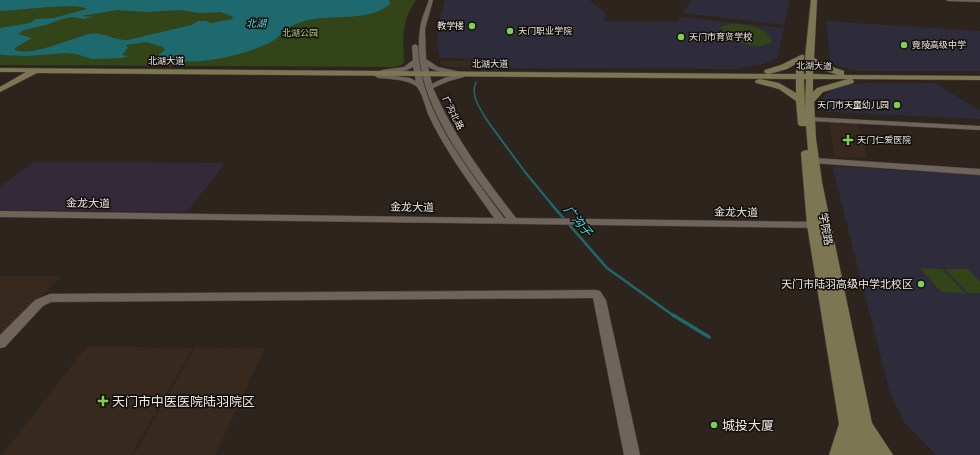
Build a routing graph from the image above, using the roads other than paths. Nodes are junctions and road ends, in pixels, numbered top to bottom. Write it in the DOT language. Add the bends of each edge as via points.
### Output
graph roads {
  1 [pos="426,0"];
  2 [pos="431,0"];
  3 [pos="814,0"];
  4 [pos="948,0"];
  5 [pos="980,1"];
  6 [pos="804,56"];
  7 [pos="420,60"];
  8 [pos="0,70"];
  9 [pos="32,72"];
  10 [pos="0,73"];
  11 [pos="378,74"];
  12 [pos="422,75"];
  13 [pos="462,75"];
  14 [pos="732,77"];
  15 [pos="805,78"];
  16 [pos="863,78"];
  17 [pos="980,79"];
  18 [pos="426,87"];
  19 [pos="0,90"];
  20 [pos="805,101"];
  21 [pos="810,119"];
  22 [pos="976,128"];
  23 [pos="980,134"];
  24 [pos="815,160"];
  25 [pos="980,172"];
  26 [pos="0,214"];
  27 [pos="501,220"];
  28 [pos="513,220"];
  29 [pos="819,225"];
  30 [pos="0,343"];
  31 [pos="856,423"];
  32 [pos="632,455"];
  33 [pos="838,455"];
  34 [pos="852,455"];
  35 [pos="869,455"];
  36 [pos="884,455"];
  1 -- 7 [label="street, 广沟北路" via="419,15 416,32"];
  2 -- 7 [label="street, 广沟北路" via="422,26"];
  3 -- 6 [label="main road, 学院路"];
  4 -- 5 [label="street"];
  6 -- 14 [label="main road" via="784,68"];
  6 -- 15 [label="main road, 学院路"];
  6 -- 16 [label="main road" via="832,70"];
  7 -- 11 [label="street" via="406,68"];
  7 -- 12 [label="street, 广沟北路"];
  7 -- 13 [label="street" via="432,67"];
  8 -- 9 [label="main road, 北湖大道"];
  9 -- 10 [label="main road, 北湖大道"];
  9 -- 11 [label="main road, 北湖大道"];
  9 -- 19 [label="main road"];
  11 -- 12 [label="main road, 北湖大道"];
  11 -- 18 [label="street" via="410,80"];
  12 -- 13 [label="main road, 北湖大道"];
  12 -- 18 [label="street, 广沟北路"];
  13 -- 14 [label="main road, 北湖大道"];
  13 -- 18 [label="street"];
  14 -- 15 [label="main road, 北湖大道"];
  14 -- 20 [label="main road" via="780,86"];
  15 -- 16 [label="main road, 北湖大道"];
  15 -- 20 [label="main road, 学院路"];
  16 -- 17 [label="main road, 北湖大道"];
  16 -- 20 [label="main road" via="824,88"];
  18 -- 27 [label="street, 广沟北路" via="437,122 454,153"];
  18 -- 28 [label="street, 广沟北路" via="461,149"];
  20 -- 21 [label="main road, 学院路"];
  20 -- 29 [label="main road, 学院路"];
  21 -- 22 [label="street"];
  21 -- 24 [label="main road, 学院路"];
  22 -- 23 [label="street"];
  24 -- 25 [label="street"];
  24 -- 29 [label="main road, 学院路"];
  26 -- 27 [label="street, 金龙大道"];
  27 -- 28 [label="street, 金龙大道"];
  28 -- 29 [label="street, 金龙大道"];
  29 -- 31 [label="main road, 学院路" via="854,367"];
  30 -- 32 [label="street" via="39,303 50,298 596,294 600,300"];
  31 -- 33 [label="main road"];
  31 -- 34 [label="main road, 学院路"];
  31 -- 35 [label="main road, 学院路"];
  31 -- 36 [label="main road"];
}
